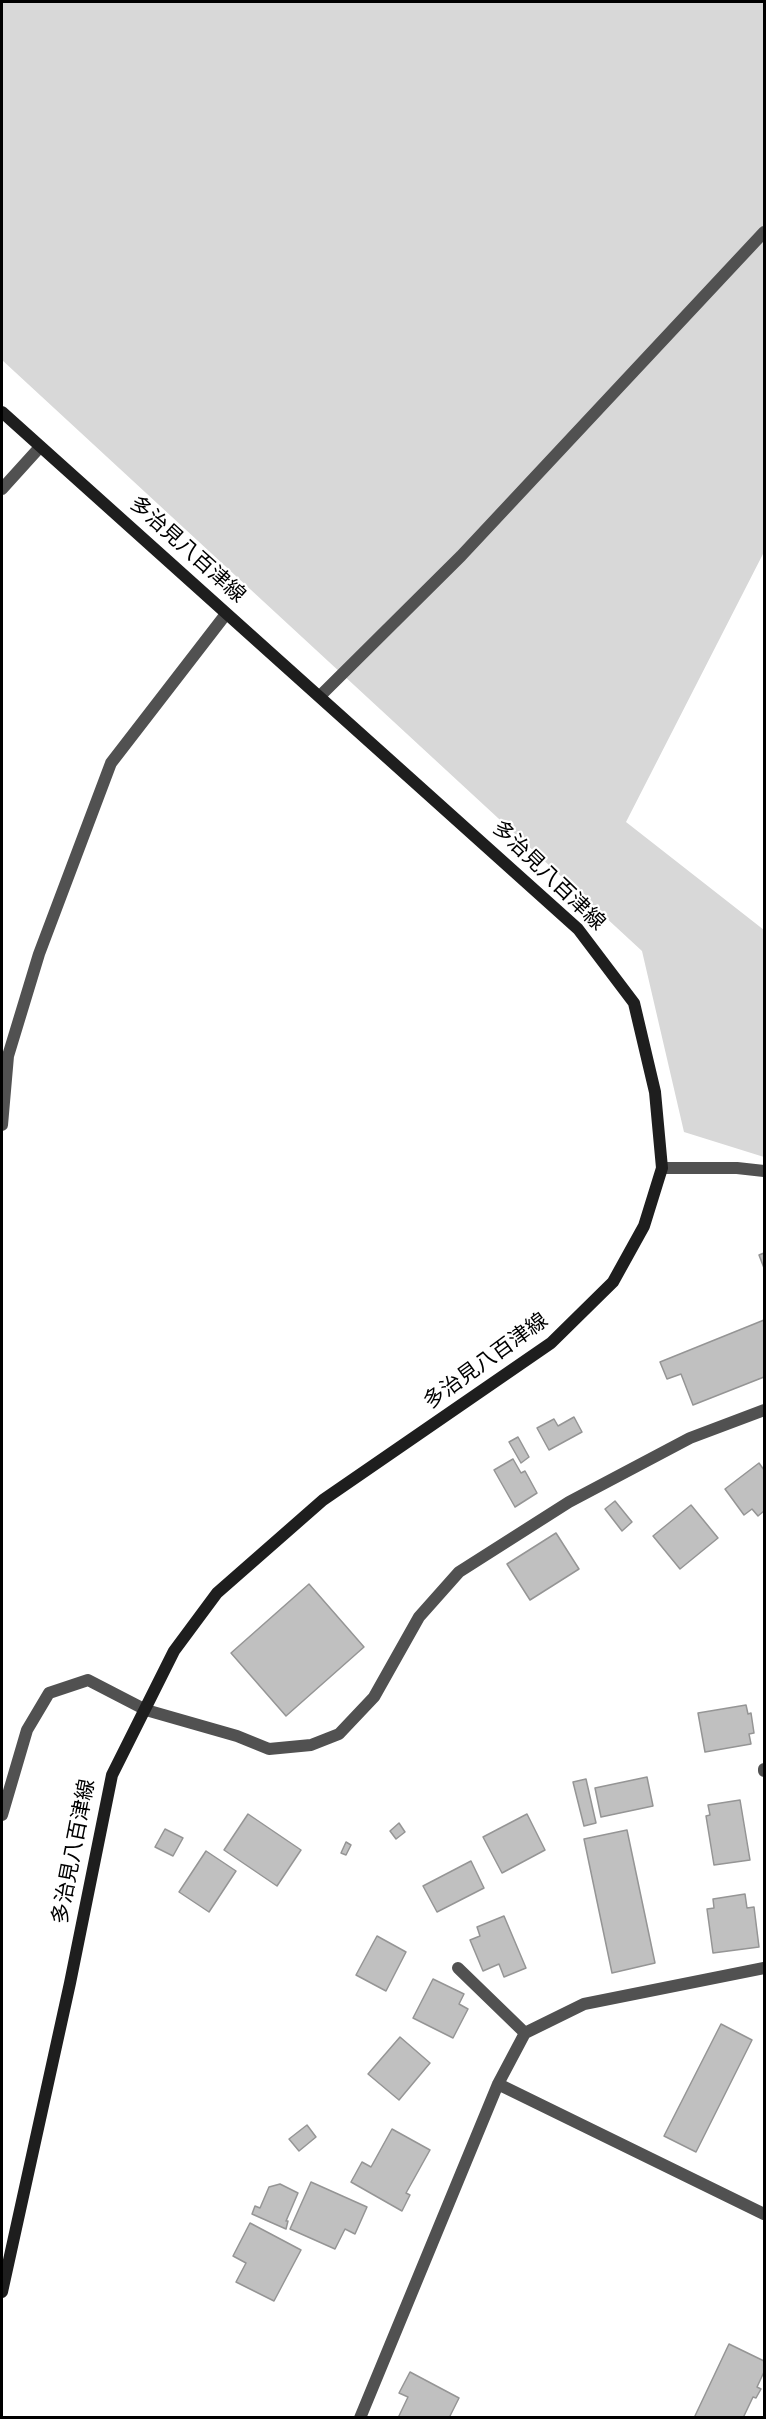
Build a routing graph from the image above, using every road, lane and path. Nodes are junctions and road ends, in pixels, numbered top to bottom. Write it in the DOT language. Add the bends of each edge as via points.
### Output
graph roads {
  1 [pos="765,232"];
  2 [pos="2,412"];
  3 [pos="39,447"];
  4 [pos="2,489"];
  5 [pos="226,614"];
  6 [pos="320,696"];
  7 [pos="5,1056"];
  8 [pos="2,1125"];
  9 [pos="662,1168"];
  10 [pos="765,1171"];
  11 [pos="765,1410"];
  12 [pos="146,1710"];
  13 [pos="2,1815"];
  14 [pos="458,1968"];
  15 [pos="765,1968"];
  16 [pos="525,2033"];
  17 [pos="498,2084"];
  18 [pos="765,2214"];
  19 [pos="2,2292"];
  20 [pos="360,2418"];
  1 -- 6 [label="street" via="461,556"];
  2 -- 3 [label="main road, 多治見八百津線"];
  3 -- 4 [label="street"];
  3 -- 5 [label="main road, 多治見八百津線"];
  5 -- 6 [label="main road, 多治見八百津線"];
  5 -- 7 [label="street" via="111,763"];
  6 -- 9 [label="main road, 多治見八百津線" via="578,929 634,1003 655,1092"];
  7 -- 8 [label="street"];
  9 -- 10 [label="street"];
  9 -- 12 [label="main road, 多治見八百津線" via="644,1226 613,1282 551,1343 323,1500 217,1593 174,1651"];
  11 -- 12 [label="street" via="690,1438 569,1502 459,1572 419,1617 374,1697 339,1734 311,1745 269,1749"];
  12 -- 13 [label="street" via="88,1680 49,1693 27,1730"];
  12 -- 19 [label="main road, 多治見八百津線" via="112,1775"];
  14 -- 16 [label="street"];
  15 -- 16 [label="street" via="584,2004"];
  16 -- 17 [label="street"];
  17 -- 18 [label="street"];
  17 -- 20 [label="street"];
}
